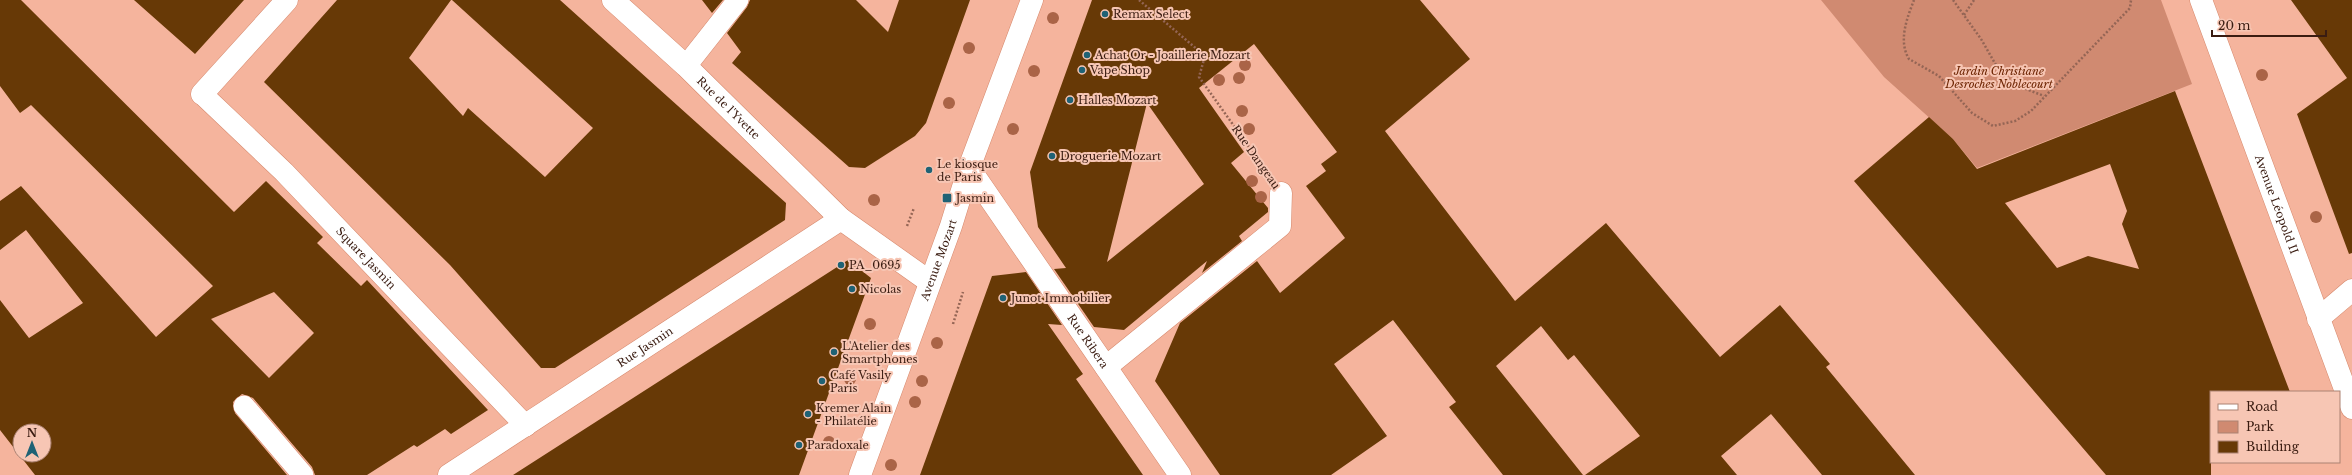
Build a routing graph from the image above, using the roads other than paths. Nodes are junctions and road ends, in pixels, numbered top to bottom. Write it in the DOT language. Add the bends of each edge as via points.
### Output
graph roads {
  1 [pos="287,0"];
  2 [pos="613,0"];
  3 [pos="738,0"];
  4 [pos="1032,0"];
  5 [pos="2201,0"];
  6 [pos="686,66"];
  7 [pos="202,94"];
  8 [pos="969,168"];
  9 [pos="1281,193"];
  10 [pos="841,218"];
  11 [pos="930,282"];
  12 [pos="2352,290"];
  13 [pos="2318,319"];
  14 [pos="1106,367"];
  15 [pos="244,406"];
  16 [pos="2352,408"];
  17 [pos="526,426"];
  18 [pos="304,475"];
  19 [pos="449,475"];
  20 [pos="860,475"];
  21 [pos="1180,475"];
  1 -- 7 [label="street"];
  2 -- 6 [label="street, Rue de l'Yvette"];
  3 -- 6 [label="lane"];
  4 -- 8 [label="street, Avenue Mozart"];
  5 -- 13 [label="street, Avenue Léopold II"];
  6 -- 10 [label="street, Rue de l'Yvette"];
  7 -- 17 [label="lane, Square Jasmin" via="284,172"];
  8 -- 11 [label="street, Avenue Mozart"];
  8 -- 14 [label="street, Rue Ribera"];
  9 -- 14 [label="street, Rue Dangeau" via="1280,226"];
  10 -- 11 [label="street, Rue de l'Yvette"];
  10 -- 17 [label="street, Rue Jasmin"];
  11 -- 20 [label="street, Avenue Mozart"];
  12 -- 13 [label="street"];
  13 -- 16 [label="street, Avenue Léopold II"];
  14 -- 21 [label="street, Rue Ribera"];
  15 -- 18 [label="lane"];
  17 -- 19 [label="street, Rue Jasmin"];
}
